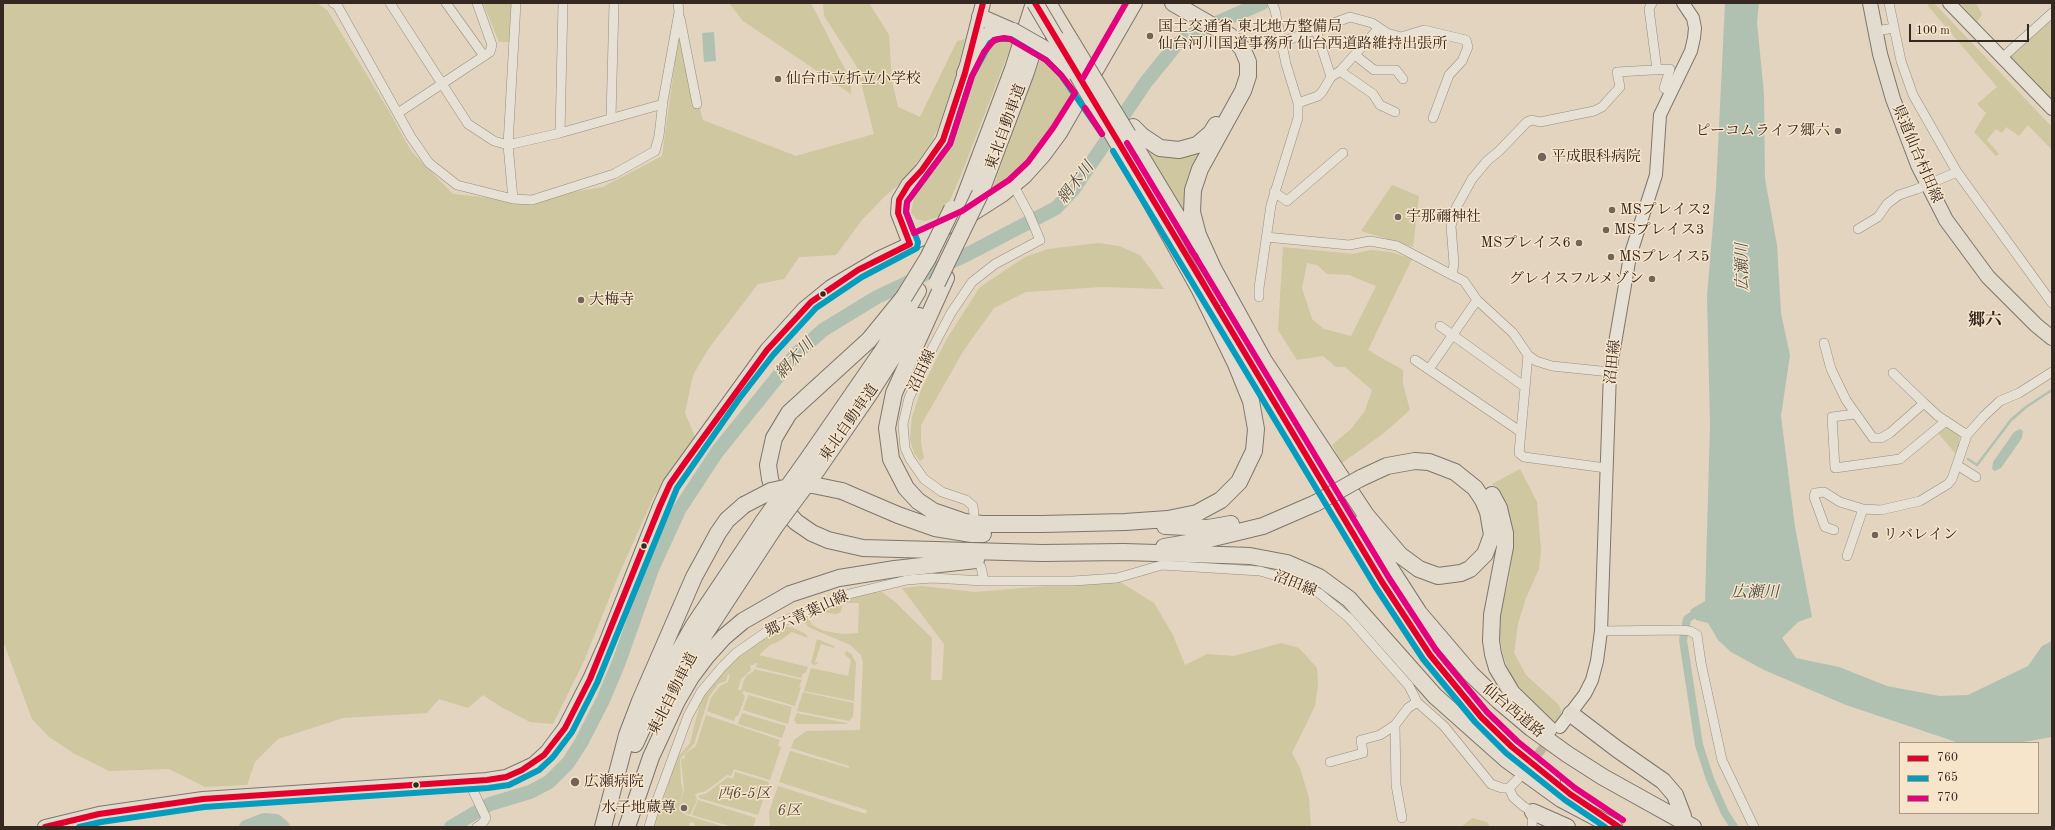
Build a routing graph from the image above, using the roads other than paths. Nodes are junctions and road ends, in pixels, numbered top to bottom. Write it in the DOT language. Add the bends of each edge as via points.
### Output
graph roads {
  1 [pos="390,3"];
  2 [pos="446,3"];
  3 [pos="477,3"];
  4 [pos="516,3"];
  5 [pos="563,3"];
  6 [pos="614,3"];
  7 [pos="1034,3"];
  8 [pos="1048,3"];
  9 [pos="1135,3"];
  10 [pos="1163,3"];
  11 [pos="1652,3"];
  12 [pos="1683,3"];
  13 [pos="1870,3"];
  14 [pos="1890,3"];
  15 [pos="1949,3"];
  16 [pos="336,4"];
  17 [pos="1274,6"];
  18 [pos="679,8"];
  19 [pos="982,10"];
  20 [pos="1181,10"];
  21 [pos="2052,13"];
  22 [pos="1894,28"];
  23 [pos="1378,29"];
  24 [pos="1316,30"];
  25 [pos="1013,31"];
  26 [pos="1876,31"];
  27 [pos="1221,34"];
  28 [pos="1282,42"];
  29 [pos="1355,55"];
  30 [pos="484,56"];
  31 [pos="2002,58"];
  32 [pos="1656,70"];
  33 [pos="1340,71"];
  34 [pos="965,73"];
  35 [pos="1331,78"];
  36 [pos="1403,79"];
  37 [pos="442,85"];
  38 [pos="1670,92"];
  39 [pos="1298,103"];
  40 [pos="663,104"];
  41 [pos="697,104"];
  42 [pos="2052,109"];
  43 [pos="1395,112"];
  44 [pos="398,113"];
  45 [pos="611,118"];
  46 [pos="1433,118"];
  47 [pos="1110,129"];
  48 [pos="560,133"];
  49 [pos="1127,136"];
  50 [pos="508,145"];
  51 [pos="1343,154"];
  52 [pos="1957,172"];
  53 [pos="1928,185"];
  54 [pos="1014,186"];
  55 [pos="1274,192"];
  56 [pos="513,199"];
  57 [pos="1858,229"];
  58 [pos="1266,237"];
  59 [pos="910,244"];
  60 [pos="1452,275"];
  61 [pos="942,281"];
  62 [pos="911,294"];
  63 [pos="1259,297"];
  64 [pos="1477,300"];
  65 [pos="2052,303"];
  66 [pos="1440,326"];
  67 [pos="1453,335"];
  68 [pos="2052,338"];
  69 [pos="1824,343"];
  70 [pos="1528,355"];
  71 [pos="1416,360"];
  72 [pos="1264,361"];
  73 [pos="1429,369"];
  74 [pos="1610,372"];
  75 [pos="1893,372"];
  76 [pos="2052,372"];
  77 [pos="1525,386"];
  78 [pos="1924,403"];
  79 [pos="1855,414"];
  80 [pos="1946,421"];
  81 [pos="1521,432"];
  82 [pos="1967,435"];
  83 [pos="1957,465"];
  84 [pos="811,466"];
  85 [pos="1606,468"];
  86 [pos="1358,473"];
  87 [pos="1976,477"];
  88 [pos="1313,499"];
  89 [pos="1863,508"];
  90 [pos="974,514"];
  91 [pos="1125,522"];
  92 [pos="1042,524"];
  93 [pos="768,525"];
  94 [pos="1834,530"];
  95 [pos="1124,552"];
  96 [pos="1042,554"];
  97 [pos="1847,556"];
  98 [pos="981,567"];
  99 [pos="984,581"];
  100 [pos="1601,631"];
  101 [pos="1417,702"];
  102 [pos="1572,714"];
  103 [pos="1395,725"];
  104 [pos="1560,727"];
  105 [pos="1330,762"];
  106 [pos="1518,779"];
  107 [pos="468,782"];
  108 [pos="1509,788"];
  109 [pos="1402,818"];
  110 [pos="1532,820"];
  111 [pos="1688,822"];
  112 [pos="44,827"];
  113 [pos="477,827"];
  114 [pos="603,827"];
  115 [pos="607,827"];
  116 [pos="621,827"];
  117 [pos="627,827"];
  118 [pos="649,827"];
  119 [pos="1567,827"];
  120 [pos="1614,827"];
  121 [pos="1619,827"];
  122 [pos="1701,827"];
  123 [pos="1754,827"];
  1 -- 37 [label="street"];
  2 -- 30 [label="street"];
  3 -- 30 [label="street" via="492,45 490,52"];
  4 -- 50 [label="street"];
  5 -- 48 [label="street"];
  6 -- 45 [label="street"];
  7 -- 47 [label="highway, bridge"];
  7 -- 62 [label="highway, 東北自動車道, bridge" via="993,124 973,156 957,206"];
  8 -- 49 [label="highway, bridge"];
  8 -- 61 [label="highway, 東北自動車道, bridge" via="1021,86 980,194"];
  9 -- 54 [label="main road" via="1060,133 1034,167"];
  10 -- 20 [label="highway"];
  11 -- 32 [label="street" via="1649,10"];
  12 -- 38 [label="street, 沼田線" via="1693,18 1694,38 1691,51"];
  13 -- 26 [label="main road, 県道仙台村田線"];
  14 -- 22 [label="street"];
  15 -- 31 [label="street"];
  16 -- 44 [label="street"];
  17 -- 28 [label="street"];
  18 -- 40 [label="street"];
  18 -- 41 [label="street"];
  19 -- 25 [label="highway"];
  19 -- 34 [label="main road"];
  20 -- 27 [label="highway"];
  21 -- 31 [label="street"];
  22 -- 26 [label="street"];
  22 -- 52 [label="street" via="1900,60 1913,95"];
  23 -- 24 [label="street" via="1372,23 1350,17"];
  23 -- 29 [label="street"];
  23 -- 46 [label="street" via="1401,37 1424,30 1466,40 1468,47 1462,61 1449,75"];
  24 -- 28 [label="street"];
  24 -- 35 [label="street"];
  25 -- 34 [label="highway" via="996,30 986,37"];
  25 -- 47 [label="highway, bridge" via="1043,48 1060,62"];
  26 -- 53 [label="main road, 県道仙台村田線" via="1893,99"];
  27 -- 49 [label="highway" via="1238,55 1240,79 1216,126 1207,137 1197,145 1170,150"];
  27 -- 72 [label="highway" via="1237,42 1246,55 1248,76 1243,91 1200,169 1193,190 1192,212 1198,235 1213,268"];
  28 -- 39 [label="street"];
  29 -- 33 [label="street"];
  29 -- 36 [label="street" via="1374,70 1396,70"];
  30 -- 37 [label="street"];
  31 -- 42 [label="street"];
  32 -- 38 [label="street" via="1670,69 1664,88"];
  32 -- 60 [label="street" via="1617,72 1620,87 1602,107 1594,111 1540,122 1527,122 1487,161 1472,179 1456,208 1451,226 1454,264"];
  33 -- 35 [label="street"];
  33 -- 43 [label="street" via="1373,94 1380,105"];
  34 -- 59 [label="main road" via="943,140 899,200 898,213"];
  35 -- 39 [label="street" via="1318,96"];
  37 -- 44 [label="street"];
  37 -- 50 [label="street" via="468,124 494,140"];
  38 -- 74 [label="street, 沼田線" via="1660,115 1656,175 1630,256"];
  39 -- 55 [label="street" via="1298,118"];
  40 -- 45 [label="street"];
  40 -- 56 [label="street" via="655,151 614,174 585,184 532,200"];
  44 -- 56 [label="street" via="410,137 429,163 457,185"];
  45 -- 48 [label="street"];
  47 -- 49 [label="highway, bridge"];
  48 -- 50 [label="street"];
  49 -- 72 [label="highway, 仙台西道路"];
  49 -- 91 [label="highway" via="1251,401 1256,429 1254,451 1245,472 1221,500 1183,517"];
  49 -- 121 [label="highway, 仙台西道路" via="1382,582 1430,655 1481,717 1512,747 1570,794"];
  50 -- 56 [label="street"];
  51 -- 55 [label="street" via="1287,200"];
  52 -- 53 [label="street"];
  52 -- 65 [label="street"];
  53 -- 57 [label="street" via="1899,195 1887,204 1878,217"];
  53 -- 68 [label="main road, 県道仙台村田線" via="1946,220 1988,277 2036,326"];
  54 -- 59 [label="main road" via="966,218"];
  54 -- 90 [label="street, 沼田線" via="1040,240 995,264 972,282 932,347 906,409 903,436 905,448 916,469 934,488 971,503"];
  55 -- 58 [label="street"];
  58 -- 60 [label="street" via="1349,245 1370,242 1397,246"];
  58 -- 63 [label="street"];
  59 -- 107 [label="main road" via="858,270 831,287 807,306 767,350 670,484 606,644 558,738 544,755 522,770 506,777"];
  60 -- 64 [label="street" via="1464,281"];
  61 -- 84 [label="highway, 東北自動車道" via="895,356"];
  61 -- 92 [label="highway" via="894,393 887,428 891,459 906,488 918,501 948,518 971,523"];
  62 -- 84 [label="highway, 東北自動車道" via="879,357"];
  62 -- 96 [label="highway" via="869,340 801,400 780,426 772,445 768,465 774,494 796,522 812,533 845,545 890,550"];
  64 -- 67 [label="street"];
  64 -- 70 [label="street" via="1513,333"];
  66 -- 67 [label="street"];
  67 -- 73 [label="street"];
  67 -- 77 [label="street"];
  69 -- 79 [label="street" via="1831,369"];
  70 -- 74 [label="street" via="1536,361 1552,366"];
  70 -- 77 [label="street"];
  71 -- 73 [label="street"];
  72 -- 86 [label="highway" via="1366,515 1400,556 1419,569 1438,576 1461,573 1474,566 1485,554 1492,535 1488,512 1475,488 1455,472 1429,462 1415,461"];
  72 -- 111 [label="highway, 仙台西道路" via="1394,576 1419,613 1471,674 1515,715 1567,754 1603,777"];
  73 -- 81 [label="street"];
  74 -- 85 [label="street, 沼田線"];
  75 -- 78 [label="street"];
  76 -- 82 [label="street" via="2019,393 2000,401"];
  77 -- 81 [label="street"];
  78 -- 79 [label="street" via="1881,438 1873,438"];
  78 -- 80 [label="street"];
  79 -- 80 [label="street" via="1832,417 1835,468 1900,459"];
  80 -- 82 [label="street"];
  81 -- 85 [label="street" via="1520,453 1524,457"];
  82 -- 83 [label="street"];
  83 -- 87 [label="street"];
  83 -- 89 [label="street" via="1948,484 1920,500 1881,510"];
  84 -- 93 [label="highway, 東北自動車道, bridge"];
  85 -- 100 [label="street, 沼田線"];
  86 -- 88 [label="highway"];
  86 -- 111 [label="highway" via="1394,453 1421,451 1450,458 1475,475 1493,496 1501,514 1505,533 1505,547 1491,629 1493,654 1504,681 1535,717 1586,758"];
  88 -- 91 [label="highway" via="1222,526 1191,528"];
  88 -- 95 [label="highway" via="1263,526 1205,540"];
  89 -- 94 [label="street" via="1840,502 1824,492 1816,493 1814,497 1825,527"];
  89 -- 97 [label="street"];
  91 -- 92 [label="highway"];
  92 -- 114 [label="highway, bridge" via="990,534 953,531 914,521 842,491 813,485 798,485 770,491 744,505 727,520 718,533 691,584 640,701"];
  93 -- 115 [label="highway, 東北自動車道" via="716,590 674,660 639,734"];
  93 -- 116 [label="highway, 東北自動車道" via="685,667 650,740"];
  95 -- 96 [label="highway"];
  95 -- 120 [label="highway" via="1250,556 1287,563 1319,577 1349,599 1435,696 1483,741 1543,787"];
  96 -- 117 [label="highway" via="894,569 839,578 790,594 754,614 724,638 691,677 651,757"];
  98 -- 99 [label="street"];
  99 -- 101 [label="street, 沼田線" via="1073,581 1117,578 1162,565 1260,571 1291,580 1319,593 1349,618 1409,686"];
  99 -- 118 [label="street, 郷六青葉山線" via="907,580 862,590 827,602 779,624 752,641 722,667 694,704 658,796"];
  100 -- 102 [label="street, 沼田線" via="1592,680"];
  100 -- 123 [label="street" via="1681,630 1697,635 1722,760"];
  101 -- 103 [label="street" via="1408,708"];
  101 -- 108 [label="street, 沼田線" via="1444,726 1491,784"];
  102 -- 104 [label="street, 沼田線"];
  102 -- 111 [label="highway" via="1663,781 1675,796"];
  103 -- 105 [label="street" via="1380,735 1361,740 1363,753"];
  103 -- 109 [label="street" via="1395,766"];
  106 -- 108 [label="street"];
  107 -- 112 [label="main road" via="203,799 99,814"];
  107 -- 113 [label="street" via="486,818"];
  108 -- 110 [label="street" via="1513,797"];
  110 -- 119 [label="highway"];
  111 -- 122 [label="highway"];
}
